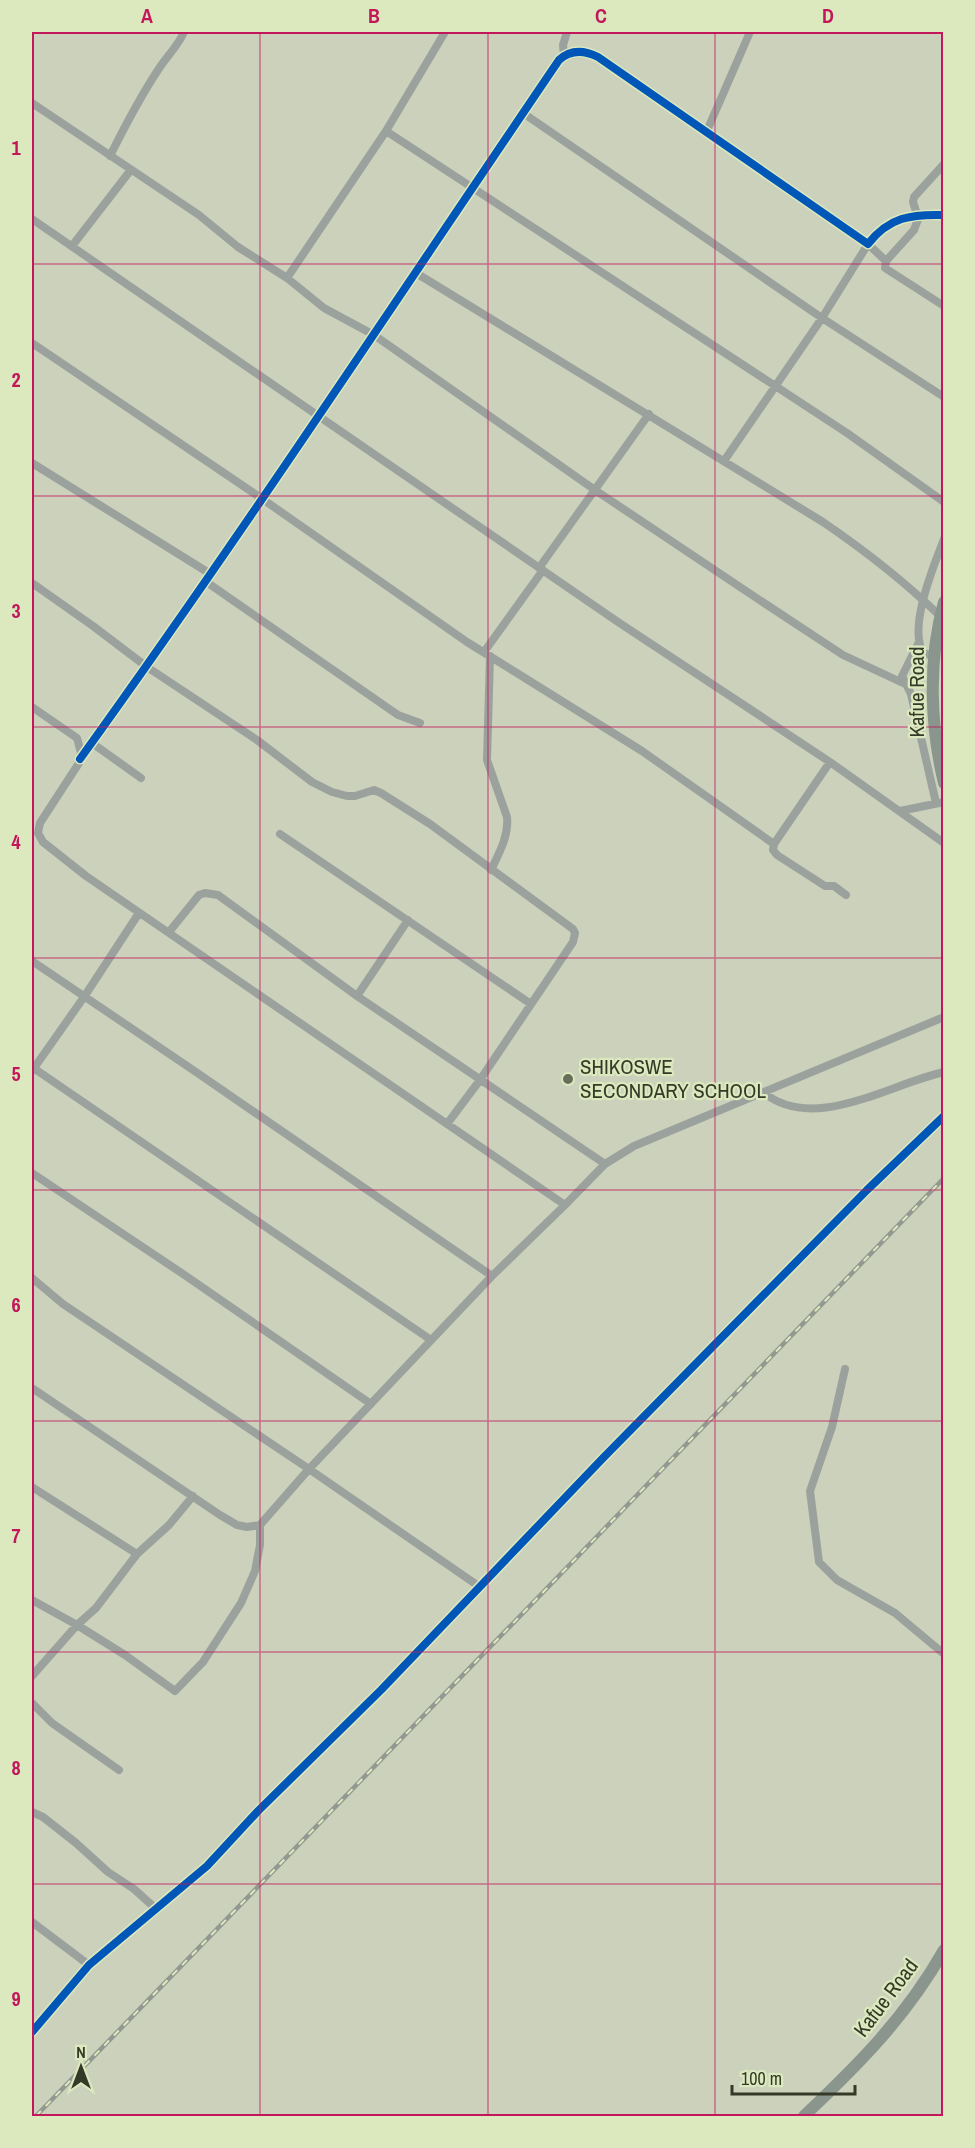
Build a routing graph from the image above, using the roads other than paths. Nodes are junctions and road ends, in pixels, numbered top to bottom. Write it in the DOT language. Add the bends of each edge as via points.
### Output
graph roads {
  1 [pos="184,32"];
  2 [pos="445,32"];
  3 [pos="567,32"];
  4 [pos="750,32"];
  5 [pos="564,55"];
  6 [pos="32,103"];
  7 [pos="523,113"];
  8 [pos="386,130"];
  9 [pos="706,133"];
  10 [pos="110,156"];
  11 [pos="944,164"];
  12 [pos="130,171"];
  13 [pos="472,186"];
  14 [pos="919,214"];
  15 [pos="944,215"];
  16 [pos="32,219"];
  17 [pos="868,244"];
  18 [pos="72,246"];
  19 [pos="886,261"];
  20 [pos="416,273"];
  21 [pos="287,278"];
  22 [pos="944,306"];
  23 [pos="822,318"];
  24 [pos="374,335"];
  25 [pos="32,343"];
  26 [pos="775,386"];
  27 [pos="944,397"];
  28 [pos="318,414"];
  29 [pos="649,414"];
  30 [pos="724,460"];
  31 [pos="32,463"];
  32 [pos="595,490"];
  33 [pos="261,498"];
  34 [pos="944,502"];
  35 [pos="944,539"];
  36 [pos="541,569"];
  37 [pos="207,577"];
  38 [pos="32,583"];
  39 [pos="922,598"];
  40 [pos="944,602"];
  41 [pos="940,616"];
  42 [pos="919,642"];
  43 [pos="487,654"];
  44 [pos="935,658"];
  45 [pos="147,666"];
  46 [pos="903,683"];
  47 [pos="32,707"];
  48 [pos="420,723"];
  49 [pos="92,742"];
  50 [pos="80,759"];
  51 [pos="830,762"];
  52 [pos="141,778"];
  53 [pos="944,783"];
  54 [pos="940,802"];
  55 [pos="900,811"];
  56 [pos="35,831"];
  57 [pos="280,834"];
  58 [pos="944,843"];
  59 [pos="774,844"];
  60 [pos="491,870"];
  61 [pos="846,895"];
  62 [pos="140,913"];
  63 [pos="408,920"];
  64 [pos="169,932"];
  65 [pos="32,961"];
  66 [pos="357,996"];
  67 [pos="84,997"];
  68 [pos="531,1004"];
  69 [pos="944,1017"];
  70 [pos="32,1069"];
  71 [pos="944,1072"];
  72 [pos="480,1080"];
  73 [pos="763,1092"];
  74 [pos="944,1116"];
  75 [pos="447,1124"];
  76 [pos="605,1164"];
  77 [pos="32,1173"];
  78 [pos="565,1205"];
  79 [pos="492,1276"];
  80 [pos="32,1278"];
  81 [pos="431,1340"];
  82 [pos="844,1369"];
  83 [pos="32,1388"];
  84 [pos="371,1404"];
  85 [pos="309,1469"];
  86 [pos="32,1487"];
  87 [pos="193,1496"];
  88 [pos="261,1525"];
  89 [pos="137,1554"];
  90 [pos="480,1587"];
  91 [pos="32,1600"];
  92 [pos="77,1625"];
  93 [pos="944,1654"];
  94 [pos="32,1676"];
  95 [pos="32,1703"];
  96 [pos="119,1770"];
  97 [pos="32,1812"];
  98 [pos="155,1908"];
  99 [pos="32,1922"];
  100 [pos="944,1950"];
  101 [pos="89,1965"];
  102 [pos="32,2031"];
  103 [pos="804,2116"];
  1 -- 10 [label="street" via="135,108"];
  2 -- 8 [label="street"];
  3 -- 5 [label="street"];
  4 -- 9 [label="street"];
  5 -- 7 [label="street"];
  5 -- 9 [label="street" via="580,51 598,57"];
  6 -- 10 [label="street"];
  7 -- 13 [label="street"];
  7 -- 23 [label="street"];
  8 -- 13 [label="street"];
  8 -- 21 [label="street"];
  9 -- 17 [label="street"];
  10 -- 12 [label="street"];
  11 -- 14 [label="street" via="914,197"];
  12 -- 18 [label="street"];
  12 -- 21 [label="street"];
  13 -- 20 [label="street"];
  13 -- 26 [label="street"];
  14 -- 15 [label="street"];
  14 -- 17 [label="street" via="889,224"];
  14 -- 19 [label="street" via="910,235"];
  16 -- 18 [label="street"];
  17 -- 19 [label="street"];
  17 -- 23 [label="street"];
  18 -- 28 [label="street"];
  19 -- 22 [label="street" via="887,270"];
  20 -- 24 [label="street"];
  20 -- 29 [label="street"];
  21 -- 24 [label="street" via="324,308"];
  23 -- 26 [label="street"];
  23 -- 27 [label="street"];
  24 -- 28 [label="street"];
  24 -- 32 [label="street"];
  25 -- 33 [label="street"];
  26 -- 30 [label="street"];
  26 -- 34 [label="street"];
  28 -- 33 [label="street"];
  28 -- 36 [label="street"];
  29 -- 30 [label="street"];
  29 -- 32 [label="street"];
  30 -- 39 [label="street" via="851,542"];
  31 -- 37 [label="street"];
  32 -- 36 [label="street"];
  32 -- 46 [label="street" via="843,655"];
  33 -- 37 [label="street"];
  33 -- 43 [label="street"];
  35 -- 39 [label="street"];
  36 -- 43 [label="street"];
  36 -- 51 [label="street"];
  37 -- 45 [label="street"];
  37 -- 48 [label="street" via="398,715"];
  38 -- 45 [label="street"];
  39 -- 41 [label="street"];
  39 -- 42 [label="street"];
  40 -- 41 [label="highway, Kafue Road"];
  41 -- 44 [label="highway, Kafue Road"];
  42 -- 44 [label="street" via="923,652"];
  42 -- 46 [label="street" via="902,676"];
  43 -- 59 [label="street" via="642,751"];
  43 -- 60 [label="street" via="487,760 508,827"];
  44 -- 53 [label="highway, Kafue Road" via="934,719"];
  45 -- 49 [label="street"];
  45 -- 60 [label="street" via="225,717 312,782 347,796 374,790 381,793"];
  46 -- 54 [label="street" via="911,694"];
  47 -- 50 [label="street" via="77,738"];
  49 -- 50 [label="street"];
  49 -- 52 [label="street"];
  50 -- 56 [label="street"];
  51 -- 55 [label="street"];
  51 -- 59 [label="street"];
  54 -- 55 [label="street"];
  55 -- 58 [label="street"];
  56 -- 62 [label="street" via="60,857"];
  57 -- 63 [label="street"];
  59 -- 61 [label="street" via="777,855"];
  60 -- 68 [label="street" via="575,933 573,942"];
  62 -- 64 [label="street"];
  62 -- 67 [label="street"];
  63 -- 66 [label="street"];
  63 -- 68 [label="street"];
  64 -- 66 [label="street" via="199,895 218,895"];
  64 -- 75 [label="street"];
  65 -- 67 [label="street"];
  66 -- 72 [label="street"];
  67 -- 70 [label="street"];
  67 -- 79 [label="street"];
  68 -- 72 [label="street"];
  69 -- 73 [label="street"];
  70 -- 81 [label="street"];
  71 -- 73 [label="street" via="819,1108 783,1105"];
  72 -- 75 [label="street"];
  72 -- 76 [label="street"];
  73 -- 76 [label="street" via="634,1146"];
  74 -- 90 [label="street"];
  75 -- 78 [label="street"];
  76 -- 78 [label="street"];
  77 -- 84 [label="street"];
  78 -- 79 [label="street"];
  79 -- 81 [label="street"];
  80 -- 85 [label="street" via="96,1326"];
  81 -- 84 [label="street"];
  82 -- 93 [label="street" via="832,1427 810,1491 819,1562 837,1580 895,1613"];
  83 -- 87 [label="street"];
  84 -- 85 [label="street"];
  85 -- 88 [label="street"];
  85 -- 90 [label="street"];
  86 -- 89 [label="street"];
  87 -- 88 [label="street" via="237,1525"];
  87 -- 89 [label="street" via="170,1525"];
  88 -- 92 [label="street" via="255,1571 241,1603 203,1662 175,1691"];
  89 -- 92 [label="street" via="96,1608"];
  90 -- 98 [label="street" via="207,1866"];
  91 -- 92 [label="street"];
  92 -- 94 [label="street"];
  95 -- 96 [label="street" via="52,1723"];
  97 -- 98 [label="street"];
  98 -- 101 [label="street"];
  99 -- 101 [label="street"];
  100 -- 103 [label="highway, Kafue Road" via="899,2019 869,2054"];
  101 -- 102 [label="street"];
}
